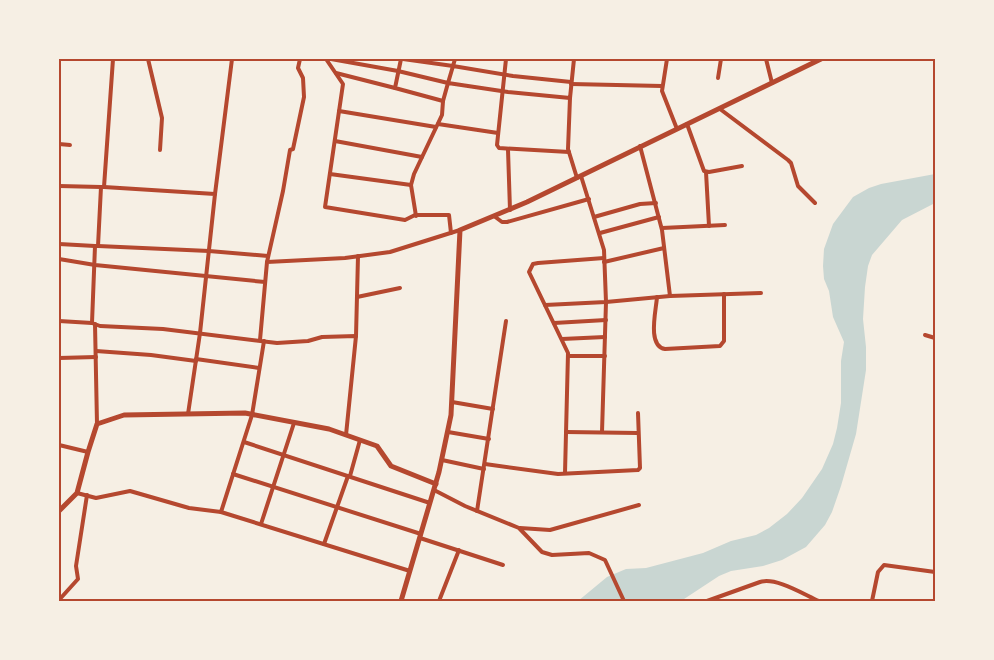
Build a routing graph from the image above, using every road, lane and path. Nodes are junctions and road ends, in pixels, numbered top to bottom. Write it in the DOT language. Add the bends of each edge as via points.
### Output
graph roads {
  1 [pos="113,59"];
  2 [pos="148,59"];
  3 [pos="232,59"];
  4 [pos="300,59"];
  5 [pos="326,59"];
  6 [pos="331,59"];
  7 [pos="402,59"];
  8 [pos="455,59"];
  9 [pos="506,59"];
  10 [pos="574,59"];
  11 [pos="667,59"];
  12 [pos="721,59"];
  13 [pos="766,59"];
  14 [pos="821,59"];
  15 [pos="453,66"];
  16 [pos="398,72"];
  17 [pos="336,73"];
  18 [pos="504,74"];
  19 [pos="718,78"];
  20 [pos="772,82"];
  21 [pos="448,83"];
  22 [pos="571,83"];
  23 [pos="662,86"];
  24 [pos="395,88"];
  25 [pos="503,91"];
  26 [pos="570,98"];
  27 [pos="444,101"];
  28 [pos="720,109"];
  29 [pos="339,110"];
  30 [pos="687,124"];
  31 [pos="437,126"];
  32 [pos="677,129"];
  33 [pos="498,133"];
  34 [pos="335,141"];
  35 [pos="59,144"];
  36 [pos="70,145"];
  37 [pos="640,146"];
  38 [pos="160,150"];
  39 [pos="508,150"];
  40 [pos="569,152"];
  41 [pos="422,157"];
  42 [pos="742,166"];
  43 [pos="706,172"];
  44 [pos="330,174"];
  45 [pos="579,177"];
  46 [pos="411,184"];
  47 [pos="59,186"];
  48 [pos="102,187"];
  49 [pos="215,194"];
  50 [pos="589,199"];
  51 [pos="656,203"];
  52 [pos="815,203"];
  53 [pos="510,210"];
  54 [pos="416,216"];
  55 [pos="494,216"];
  56 [pos="594,217"];
  57 [pos="659,217"];
  58 [pos="725,225"];
  59 [pos="710,226"];
  60 [pos="662,228"];
  61 [pos="460,230"];
  62 [pos="451,233"];
  63 [pos="600,233"];
  64 [pos="59,244"];
  65 [pos="97,246"];
  66 [pos="664,248"];
  67 [pos="209,251"];
  68 [pos="268,256"];
  69 [pos="358,256"];
  70 [pos="59,259"];
  71 [pos="604,260"];
  72 [pos="267,262"];
  73 [pos="95,265"];
  74 [pos="206,275"];
  75 [pos="265,282"];
  76 [pos="400,288"];
  77 [pos="761,293"];
  78 [pos="724,294"];
  79 [pos="670,296"];
  80 [pos="357,297"];
  81 [pos="657,297"];
  82 [pos="606,302"];
  83 [pos="544,305"];
  84 [pos="606,320"];
  85 [pos="59,321"];
  86 [pos="506,321"];
  87 [pos="554,323"];
  88 [pos="94,324"];
  89 [pos="200,333"];
  90 [pos="925,335"];
  91 [pos="356,336"];
  92 [pos="605,337"];
  93 [pos="935,338"];
  94 [pos="262,340"];
  95 [pos="562,340"];
  96 [pos="96,351"];
  97 [pos="569,356"];
  98 [pos="605,356"];
  99 [pos="96,357"];
  100 [pos="59,358"];
  101 [pos="196,360"];
  102 [pos="260,368"];
  103 [pos="452,402"];
  104 [pos="493,410"];
  105 [pos="638,413"];
  106 [pos="188,414"];
  107 [pos="252,415"];
  108 [pos="294,422"];
  109 [pos="98,424"];
  110 [pos="448,432"];
  111 [pos="566,432"];
  112 [pos="602,432"];
  113 [pos="638,433"];
  114 [pos="346,435"];
  115 [pos="488,439"];
  116 [pos="360,440"];
  117 [pos="244,442"];
  118 [pos="59,445"];
  119 [pos="88,452"];
  120 [pos="283,455"];
  121 [pos="442,460"];
  122 [pos="484,466"];
  123 [pos="565,473"];
  124 [pos="234,474"];
  125 [pos="348,476"];
  126 [pos="436,484"];
  127 [pos="272,486"];
  128 [pos="434,490"];
  129 [pos="78,493"];
  130 [pos="87,496"];
  131 [pos="430,503"];
  132 [pos="638,505"];
  133 [pos="337,507"];
  134 [pos="59,511"];
  135 [pos="478,511"];
  136 [pos="221,512"];
  137 [pos="261,524"];
  138 [pos="519,528"];
  139 [pos="420,536"];
  140 [pos="324,544"];
  141 [pos="458,550"];
  142 [pos="503,565"];
  143 [pos="410,571"];
  144 [pos="935,572"];
  145 [pos="59,600"];
  146 [pos="401,601"];
  147 [pos="439,601"];
  148 [pos="624,601"];
  149 [pos="709,601"];
  150 [pos="819,601"];
  151 [pos="872,601"];
  1 -- 48 [label="street"];
  2 -- 38 [label="street" via="162,118"];
  3 -- 49 [label="street"];
  4 -- 68 [label="street" via="298,68 303,78 304,97"];
  5 -- 17 [label="street"];
  6 -- 16 [label="street"];
  7 -- 15 [label="street"];
  7 -- 16 [label="street"];
  8 -- 15 [label="street"];
  9 -- 18 [label="street"];
  10 -- 22 [label="street"];
  11 -- 23 [label="street"];
  12 -- 19 [label="street"];
  13 -- 20 [label="street"];
  14 -- 20 [label="street"];
  15 -- 18 [label="street"];
  15 -- 21 [label="street"];
  16 -- 21 [label="street"];
  16 -- 24 [label="street"];
  17 -- 24 [label="street"];
  17 -- 29 [label="street" via="343,84"];
  18 -- 22 [label="street"];
  18 -- 25 [label="street"];
  20 -- 28 [label="street"];
  21 -- 25 [label="street"];
  21 -- 27 [label="street"];
  22 -- 23 [label="street"];
  22 -- 26 [label="street"];
  23 -- 32 [label="street" via="663,97"];
  24 -- 27 [label="street"];
  25 -- 26 [label="street"];
  25 -- 33 [label="street"];
  26 -- 40 [label="street"];
  27 -- 31 [label="street"];
  28 -- 30 [label="street"];
  28 -- 52 [label="street" via="788,160 798,186"];
  29 -- 31 [label="street"];
  29 -- 34 [label="street"];
  30 -- 32 [label="street"];
  30 -- 43 [label="street"];
  31 -- 33 [label="street"];
  31 -- 41 [label="street"];
  32 -- 37 [label="street"];
  33 -- 39 [label="street" via="497,145"];
  34 -- 41 [label="street"];
  34 -- 44 [label="street"];
  35 -- 36 [label="street"];
  37 -- 45 [label="street"];
  37 -- 51 [label="street"];
  39 -- 40 [label="street"];
  39 -- 53 [label="street"];
  40 -- 45 [label="street"];
  41 -- 46 [label="street"];
  42 -- 43 [label="street"];
  43 -- 59 [label="street"];
  44 -- 46 [label="street"];
  44 -- 54 [label="street" via="325,207 404,220"];
  45 -- 50 [label="street"];
  45 -- 53 [label="street"];
  46 -- 54 [label="street"];
  47 -- 48 [label="street"];
  48 -- 49 [label="street"];
  48 -- 65 [label="street"];
  49 -- 67 [label="street"];
  50 -- 55 [label="street" via="507,222"];
  50 -- 56 [label="street"];
  51 -- 56 [label="street" via="640,204"];
  51 -- 57 [label="street"];
  53 -- 55 [label="street"];
  54 -- 62 [label="street" via="449,215"];
  55 -- 61 [label="street"];
  56 -- 63 [label="street"];
  57 -- 60 [label="street"];
  57 -- 63 [label="street"];
  58 -- 59 [label="street"];
  59 -- 60 [label="street"];
  60 -- 66 [label="street"];
  61 -- 62 [label="street"];
  61 -- 103 [label="street"];
  62 -- 69 [label="street" via="390,252"];
  63 -- 71 [label="street"];
  64 -- 65 [label="street"];
  65 -- 67 [label="street"];
  65 -- 73 [label="street"];
  66 -- 71 [label="street"];
  66 -- 79 [label="street"];
  67 -- 68 [label="street"];
  67 -- 74 [label="street"];
  68 -- 72 [label="street"];
  69 -- 72 [label="street"];
  69 -- 80 [label="street"];
  70 -- 73 [label="street"];
  71 -- 82 [label="street"];
  71 -- 83 [label="street" via="533,264 530,277"];
  72 -- 75 [label="street"];
  73 -- 74 [label="street"];
  73 -- 88 [label="street"];
  74 -- 75 [label="street"];
  74 -- 89 [label="street"];
  75 -- 94 [label="street"];
  76 -- 80 [label="street"];
  77 -- 78 [label="street"];
  78 -- 79 [label="street"];
  78 -- 81 [label="street" via="724,343 711,347 659,348 654,332"];
  79 -- 81 [label="street"];
  80 -- 91 [label="street"];
  81 -- 82 [label="street"];
  82 -- 83 [label="street"];
  82 -- 84 [label="street"];
  83 -- 87 [label="street"];
  84 -- 87 [label="street"];
  84 -- 92 [label="street"];
  85 -- 88 [label="street"];
  86 -- 104 [label="street"];
  87 -- 95 [label="street"];
  88 -- 89 [label="street"];
  88 -- 96 [label="street"];
  89 -- 94 [label="street"];
  89 -- 101 [label="street"];
  90 -- 93 [label="street"];
  91 -- 94 [label="street" via="278,343"];
  91 -- 114 [label="street"];
  92 -- 95 [label="street"];
  92 -- 98 [label="street"];
  94 -- 102 [label="street"];
  95 -- 97 [label="street"];
  96 -- 99 [label="street"];
  96 -- 101 [label="street"];
  97 -- 98 [label="street"];
  97 -- 111 [label="street"];
  98 -- 112 [label="street"];
  99 -- 100 [label="street"];
  99 -- 109 [label="street"];
  101 -- 102 [label="street"];
  101 -- 106 [label="street"];
  102 -- 107 [label="street"];
  103 -- 104 [label="street"];
  103 -- 110 [label="street"];
  104 -- 115 [label="street"];
  105 -- 113 [label="street"];
  106 -- 107 [label="street"];
  106 -- 109 [label="street" via="124,415"];
  107 -- 108 [label="street"];
  107 -- 117 [label="street"];
  108 -- 114 [label="street"];
  108 -- 120 [label="street"];
  109 -- 119 [label="street"];
  110 -- 115 [label="street"];
  110 -- 121 [label="street"];
  111 -- 112 [label="street"];
  111 -- 123 [label="street"];
  112 -- 113 [label="street"];
  113 -- 123 [label="street" via="638,470"];
  114 -- 116 [label="street"];
  115 -- 122 [label="street"];
  116 -- 125 [label="street"];
  116 -- 126 [label="street" via="377,446 391,466"];
  117 -- 120 [label="street"];
  117 -- 124 [label="street"];
  118 -- 119 [label="street"];
  119 -- 129 [label="street"];
  120 -- 125 [label="street"];
  120 -- 127 [label="street"];
  121 -- 122 [label="street"];
  121 -- 126 [label="street"];
  122 -- 123 [label="street"];
  122 -- 135 [label="street"];
  124 -- 127 [label="street"];
  124 -- 136 [label="street"];
  125 -- 131 [label="street"];
  125 -- 133 [label="street"];
  126 -- 128 [label="street"];
  127 -- 133 [label="street"];
  127 -- 137 [label="street"];
  128 -- 131 [label="street"];
  128 -- 135 [label="street"];
  129 -- 130 [label="street"];
  129 -- 134 [label="street"];
  130 -- 136 [label="street" via="96,498 130,492 189,508"];
  130 -- 145 [label="street" via="76,566 78,578"];
  131 -- 139 [label="street"];
  132 -- 138 [label="street" via="550,530"];
  133 -- 139 [label="street"];
  133 -- 140 [label="street"];
  135 -- 138 [label="street"];
  136 -- 137 [label="street"];
  137 -- 140 [label="street"];
  138 -- 148 [label="street" via="542,552 552,555 589,553 605,560"];
  139 -- 141 [label="street"];
  139 -- 143 [label="street"];
  140 -- 143 [label="street"];
  141 -- 142 [label="street"];
  141 -- 147 [label="street"];
  143 -- 146 [label="street"];
  144 -- 151 [label="street" via="884,566 878,572"];
  149 -- 150 [label="street" via="768,580"];
}
